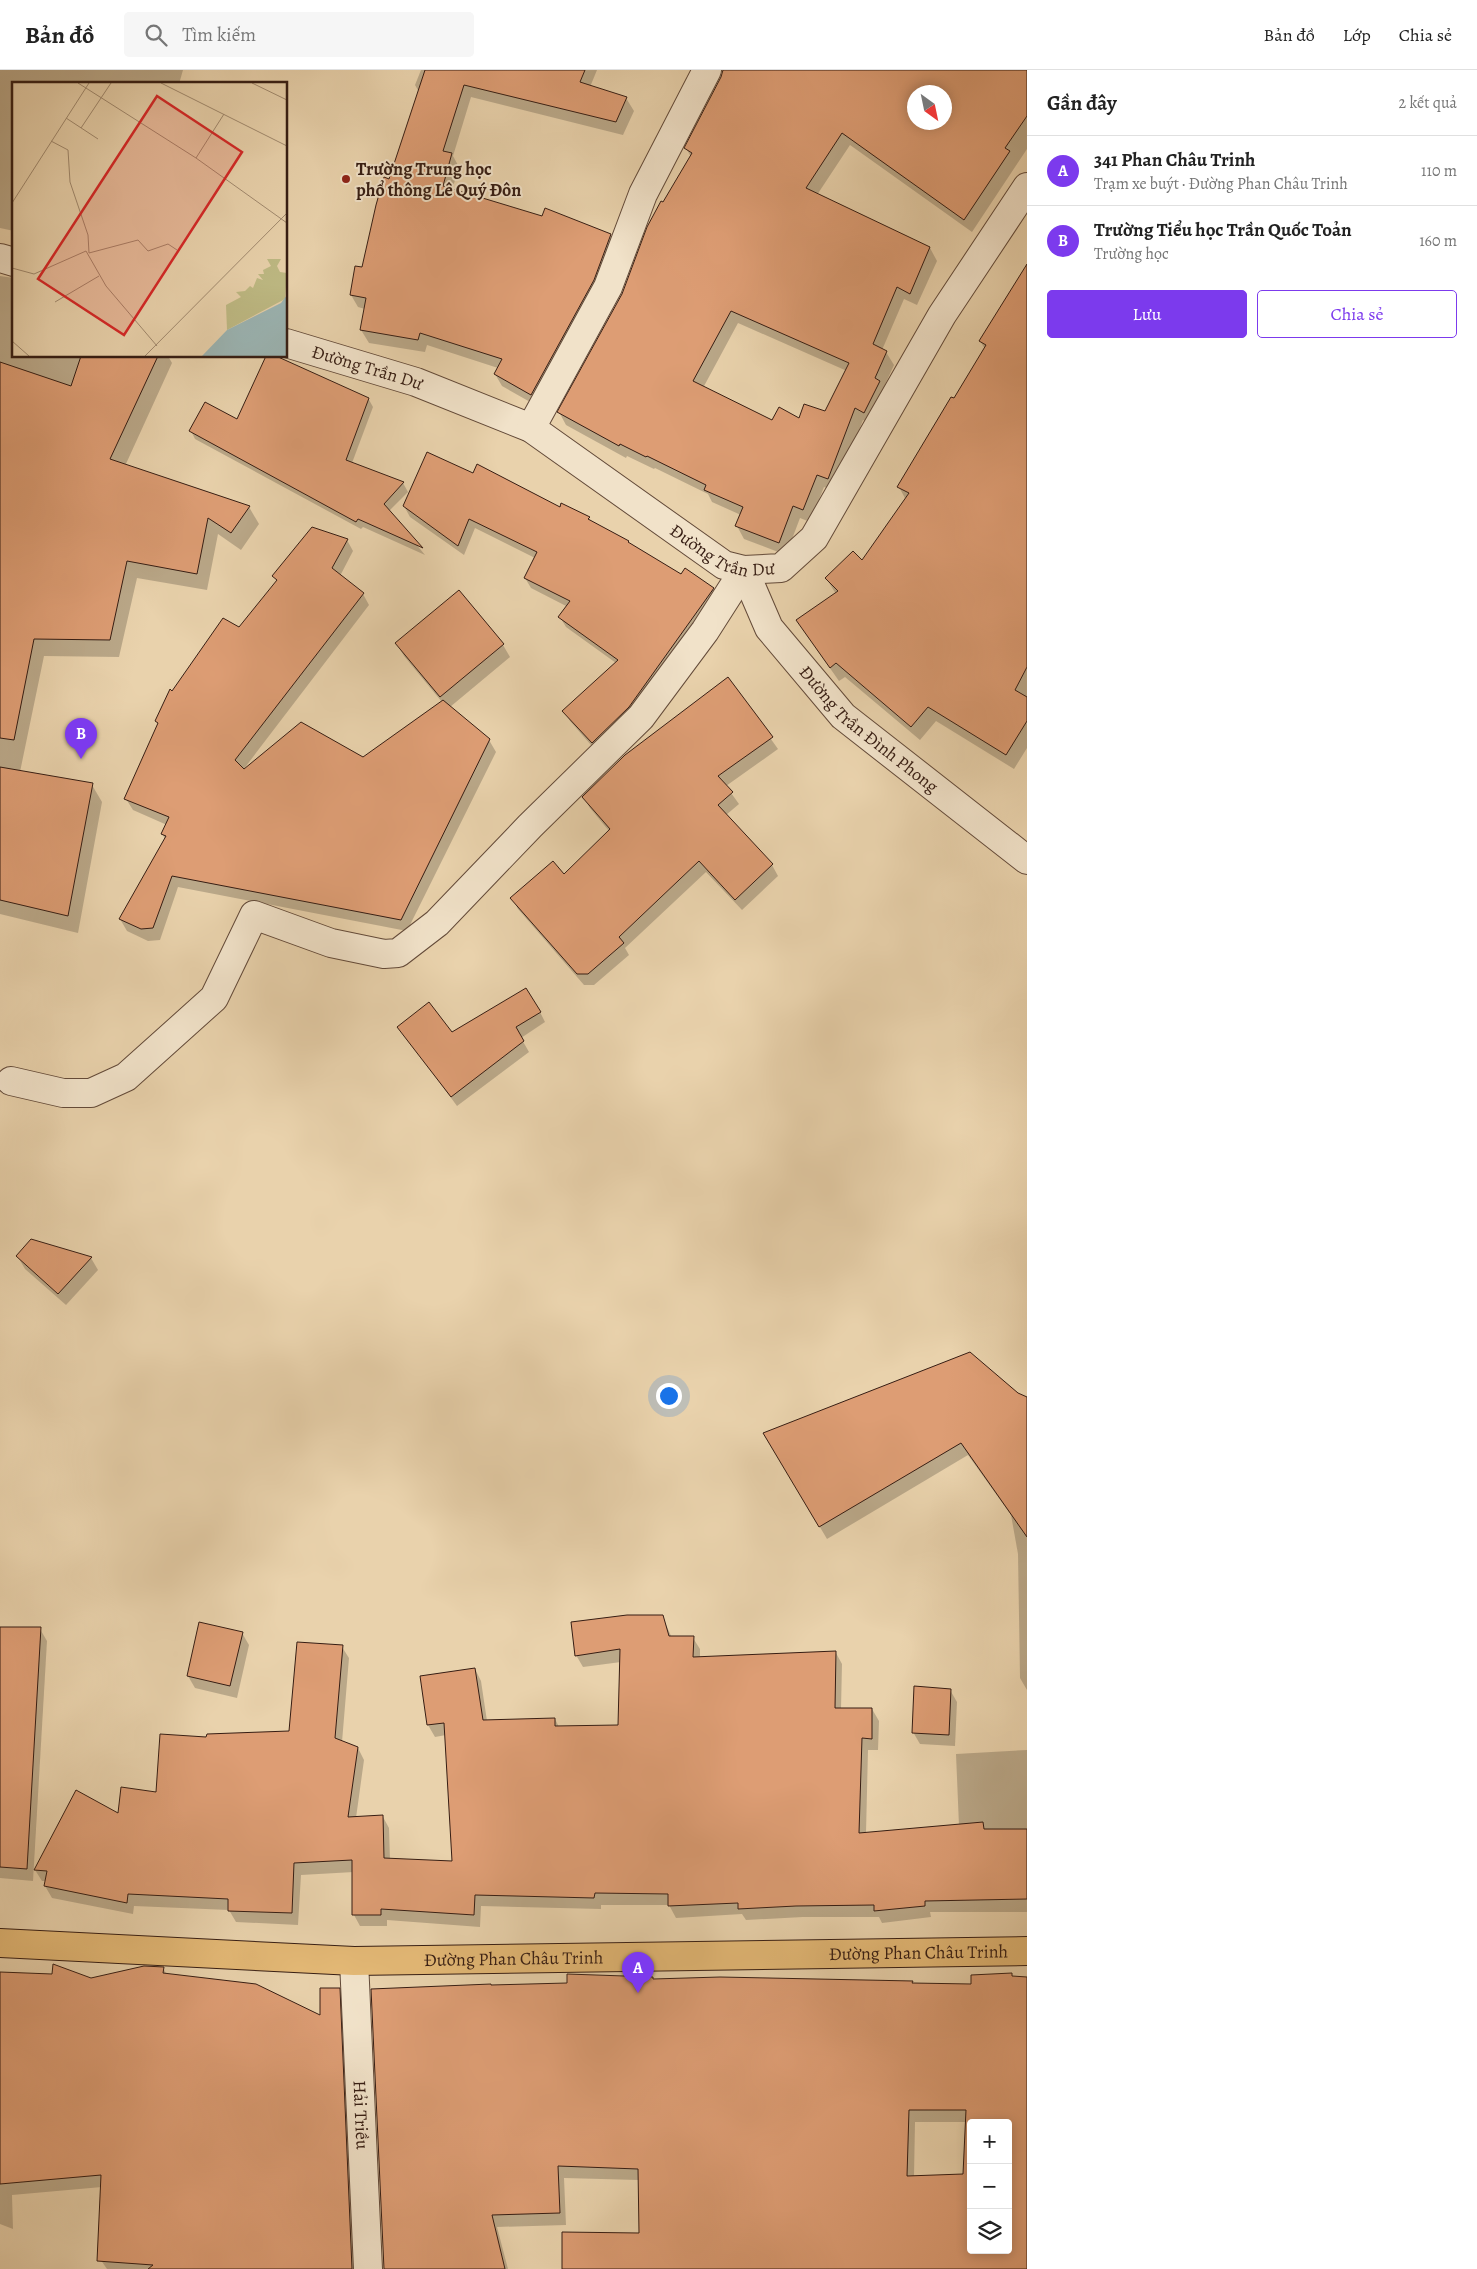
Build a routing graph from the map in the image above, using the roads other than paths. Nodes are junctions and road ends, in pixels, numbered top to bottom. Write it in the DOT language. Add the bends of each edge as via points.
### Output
graph roads {
  1 [pos="707,70"];
  2 [pos="1027,187"];
  3 [pos="288,344"];
  4 [pos="531,428"];
  5 [pos="744,570"];
  6 [pos="1027,860"];
  7 [pos="11,1081"];
  8 [pos="0,1943"];
  9 [pos="1027,1951"];
  10 [pos="354,1961"];
  11 [pos="368,2269"];
  1 -- 4 [label="street" via="643,194 608,287"];
  2 -- 5 [label="street, Đường Trần Dư" via="942,315 814,538 781,568"];
  3 -- 4 [label="street, Đường Trần Dư" via="416,382"];
  4 -- 5 [label="street, Đường Trần Dư" via="724,566"];
  5 -- 6 [label="street, Đường Trần Đình Phong" via="769,628 843,716"];
  5 -- 7 [label="street" via="705,631 641,717 437,923 398,953 384,954 331,943 254,915 214,998 126,1076 92,1093 63,1093"];
  8 -- 10 [label="main road, Đường Phan Châu Trinh"];
  9 -- 10 [label="main road, Đường Phan Châu Trinh"];
  10 -- 11 [label="street, Hải Triều"];
}
